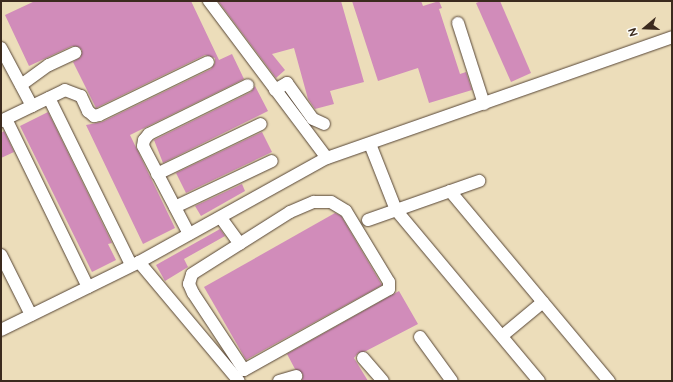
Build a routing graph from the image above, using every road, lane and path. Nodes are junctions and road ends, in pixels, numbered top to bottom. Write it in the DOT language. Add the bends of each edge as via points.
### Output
graph roads {
  1 [pos="209,1"];
  2 [pos="458,23"];
  3 [pos="672,38"];
  4 [pos="1,48"];
  5 [pos="75,53"];
  6 [pos="208,62"];
  7 [pos="21,85"];
  8 [pos="248,85"];
  9 [pos="275,90"];
  10 [pos="49,98"];
  11 [pos="484,104"];
  12 [pos="32,106"];
  13 [pos="3,120"];
  14 [pos="261,124"];
  15 [pos="324,124"];
  16 [pos="370,144"];
  17 [pos="327,158"];
  18 [pos="272,161"];
  19 [pos="157,174"];
  20 [pos="479,181"];
  21 [pos="450,191"];
  22 [pos="175,207"];
  23 [pos="396,210"];
  24 [pos="221,218"];
  25 [pos="368,220"];
  26 [pos="189,234"];
  27 [pos="240,244"];
  28 [pos="1,255"];
  29 [pos="135,264"];
  30 [pos="88,287"];
  31 [pos="543,302"];
  32 [pos="31,315"];
  33 [pos="1,330"];
  34 [pos="502,336"];
  35 [pos="420,337"];
  36 [pos="363,358"];
  37 [pos="296,376"];
  38 [pos="239,381"];
  39 [pos="279,381"];
  40 [pos="383,381"];
  41 [pos="452,381"];
  42 [pos="539,381"];
  43 [pos="609,381"];
  1 -- 9 [label="street"];
  2 -- 11 [label="street"];
  3 -- 11 [label="street"];
  4 -- 7 [label="street"];
  5 -- 7 [label="street" via="49,65"];
  6 -- 10 [label="street" via="99,115 94,116 88,111 81,96 75,92 65,90"];
  7 -- 12 [label="street"];
  8 -- 19 [label="street" via="149,134 143,146"];
  9 -- 15 [label="street" via="287,83 313,119"];
  9 -- 17 [label="street"];
  10 -- 12 [label="street"];
  10 -- 29 [label="street"];
  11 -- 16 [label="street"];
  12 -- 13 [label="street"];
  13 -- 30 [label="street"];
  14 -- 19 [label="street"];
  16 -- 17 [label="street"];
  16 -- 23 [label="street"];
  17 -- 24 [label="street"];
  18 -- 22 [label="street"];
  19 -- 22 [label="street"];
  20 -- 21 [label="street"];
  21 -- 23 [label="street"];
  21 -- 31 [label="street"];
  22 -- 26 [label="street"];
  23 -- 25 [label="street"];
  23 -- 34 [label="street"];
  24 -- 26 [label="street"];
  24 -- 27 [label="street"];
  26 -- 29 [label="street"];
  27 -- 27 [label="street" via="192,274 189,284 244,370 389,289 390,285 346,211 331,202 314,202 290,212"];
  28 -- 32 [label="street"];
  29 -- 30 [label="street"];
  29 -- 38 [label="street"];
  30 -- 32 [label="street"];
  31 -- 34 [label="street"];
  31 -- 43 [label="street"];
  32 -- 33 [label="street"];
  34 -- 42 [label="street"];
  35 -- 41 [label="street"];
  36 -- 40 [label="street"];
  37 -- 39 [label="street"];
}
